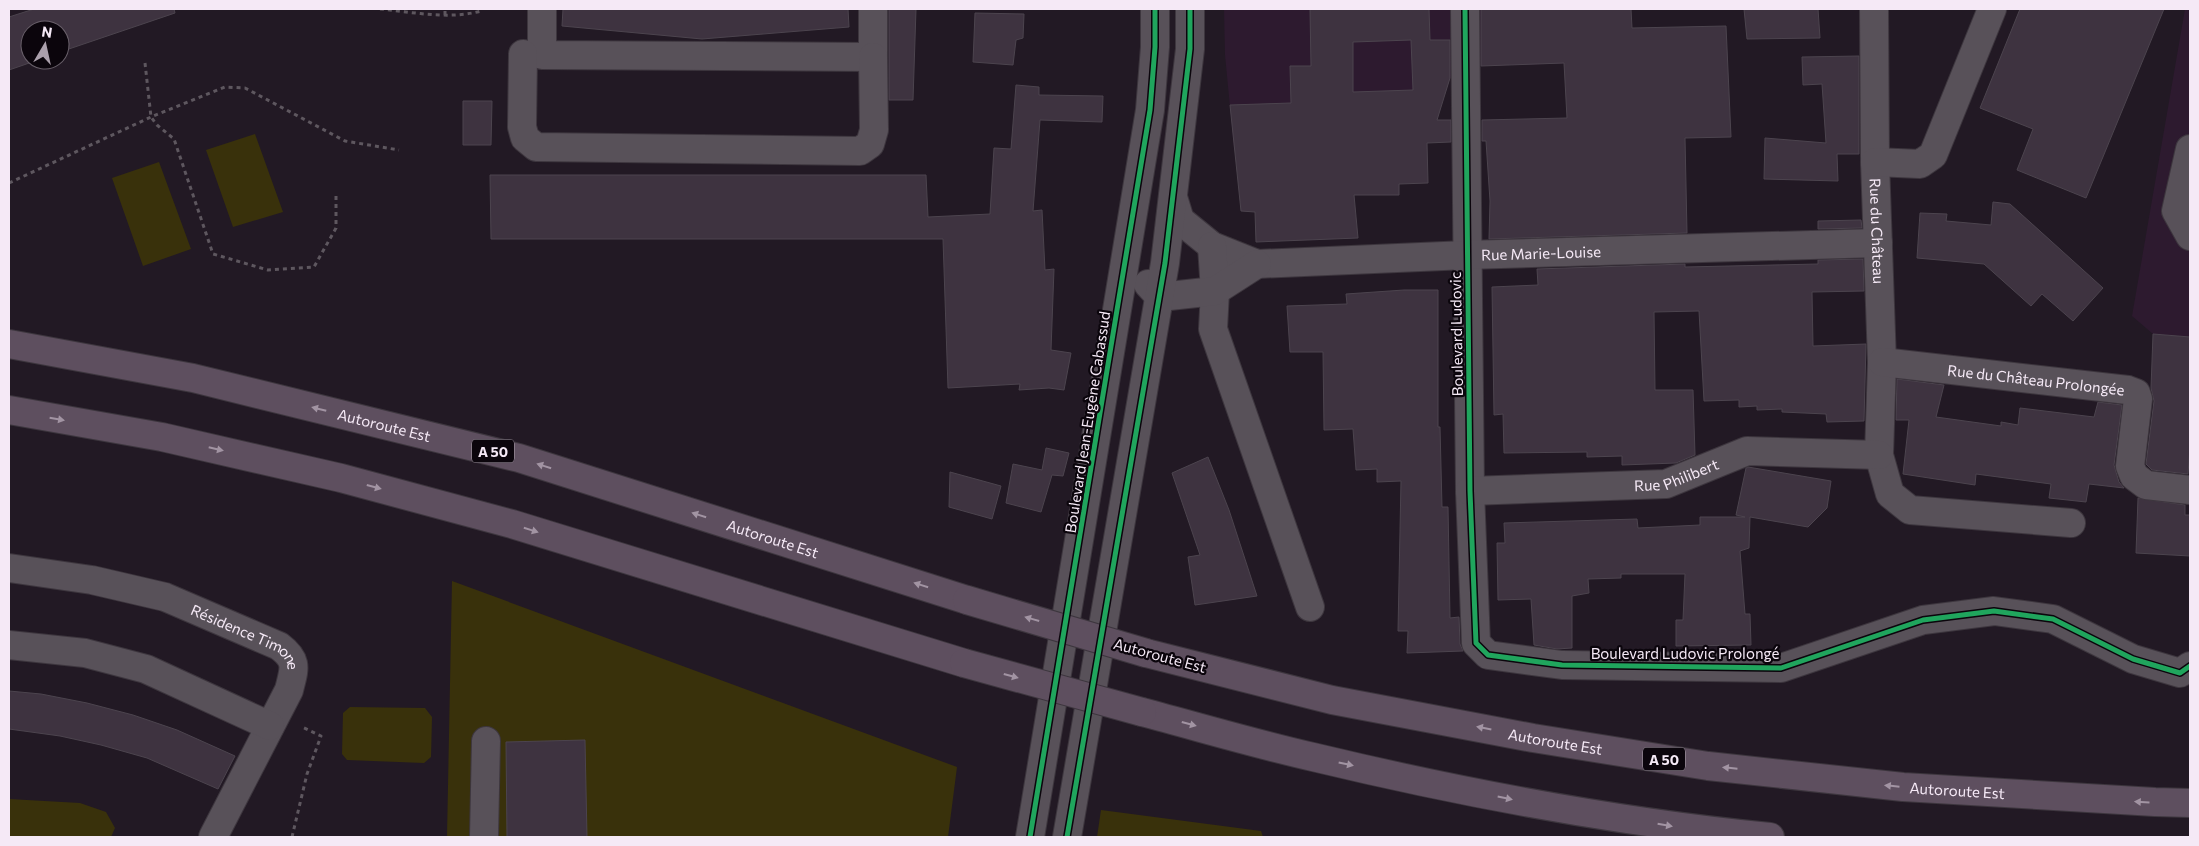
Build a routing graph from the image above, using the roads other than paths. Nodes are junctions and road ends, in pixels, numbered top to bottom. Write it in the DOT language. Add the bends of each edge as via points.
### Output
graph roads {
  1 [pos="542,9"];
  2 [pos="874,9"];
  3 [pos="1155,9"];
  4 [pos="1190,9"];
  5 [pos="1465,9"];
  6 [pos="1874,9"];
  7 [pos="1992,9"];
  8 [pos="523,54"];
  9 [pos="873,57"];
  10 [pos="2190,149"];
  11 [pos="1875,162"];
  12 [pos="1136,193"];
  13 [pos="1173,197"];
  14 [pos="2190,236"];
  15 [pos="1878,243"];
  16 [pos="1212,246"];
  17 [pos="1467,255"];
  18 [pos="1257,264"];
  19 [pos="1215,291"];
  20 [pos="1160,297"];
  21 [pos="9,344"];
  22 [pos="1882,362"];
  23 [pos="9,410"];
  24 [pos="1879,455"];
  25 [pos="2190,490"];
  26 [pos="1470,491"];
  27 [pos="2071,523"];
  28 [pos="9,568"];
  29 [pos="1310,607"];
  30 [pos="9,645"];
  31 [pos="1488,655"];
  32 [pos="2190,666"];
  33 [pos="282,725"];
  34 [pos="486,740"];
  35 [pos="2190,803"];
  36 [pos="213,837"];
  37 [pos="484,837"];
  38 [pos="1030,837"];
  39 [pos="1067,837"];
  40 [pos="1770,837"];
  1 -- 9 [label="street" via="542,55"];
  2 -- 9 [label="street"];
  3 -- 12 [label="street, Boulevard Jean-Eugène Cabassud" via="1150,110"];
  4 -- 13 [label="street" via="1190,49"];
  5 -- 17 [label="street, Boulevard Ludovic"];
  6 -- 11 [label="street, Rue du Château"];
  7 -- 11 [label="street" via="1933,155 1920,164"];
  8 -- 9 [label="street" via="522,127 525,138 536,147 860,151 870,144 874,130"];
  10 -- 14 [label="street" via="2176,211"];
  11 -- 15 [label="street, Rue du Château"];
  12 -- 20 [label="street" via="1139,273"];
  12 -- 38 [label="street, Boulevard Jean-Eugène Cabassud"];
  13 -- 16 [label="street, Rue Marie-Louise" via="1180,220"];
  13 -- 20 [label="street"];
  15 -- 17 [label="street, Rue Marie-Louise"];
  15 -- 22 [label="street, Rue du Château"];
  16 -- 18 [label="street, Rue Marie-Louise"];
  16 -- 19 [label="street"];
  17 -- 18 [label="street, Rue Marie-Louise"];
  17 -- 26 [label="street, Boulevard Ludovic"];
  18 -- 19 [label="street"];
  19 -- 20 [label="street"];
  19 -- 29 [label="street" via="1213,329"];
  20 -- 39 [label="street"];
  35 -- 21 [label="highway, Autoroute Est / A 50, one-way, bridge" via="1903,787 1708,766 1533,738 1332,700 1146,653 967,600 519,458 193,378"];
  22 -- 24 [label="street, Rue du Château"];
  22 -- 25 [label="street, Rue du Château Prolongée" via="2136,393 2130,466 2134,476 2146,485"];
  23 -- 40 [label="highway, one-way, bridge" via="162,437 342,478 512,524 964,663 1313,757 1519,801 1688,829"];
  24 -- 26 [label="street, Rue Philibert" via="1747,451 1666,484"];
  24 -- 27 [label="street, Rue du Château" via="1890,494 1910,510"];
  26 -- 31 [label="street, Boulevard Ludovic" via="1476,643"];
  28 -- 33 [label="street, Résidence Timone" via="92,580 165,597 279,646 289,654 295,666"];
  30 -- 33 [label="street" via="85,652 146,669"];
  31 -- 32 [label="street, Boulevard Ludovic Prolongé" via="1562,665 1781,668 1923,620 1994,611 2053,619 2133,659 2180,673"];
  33 -- 36 [label="street, Résidence Timone"];
  34 -- 37 [label="street"];
}
